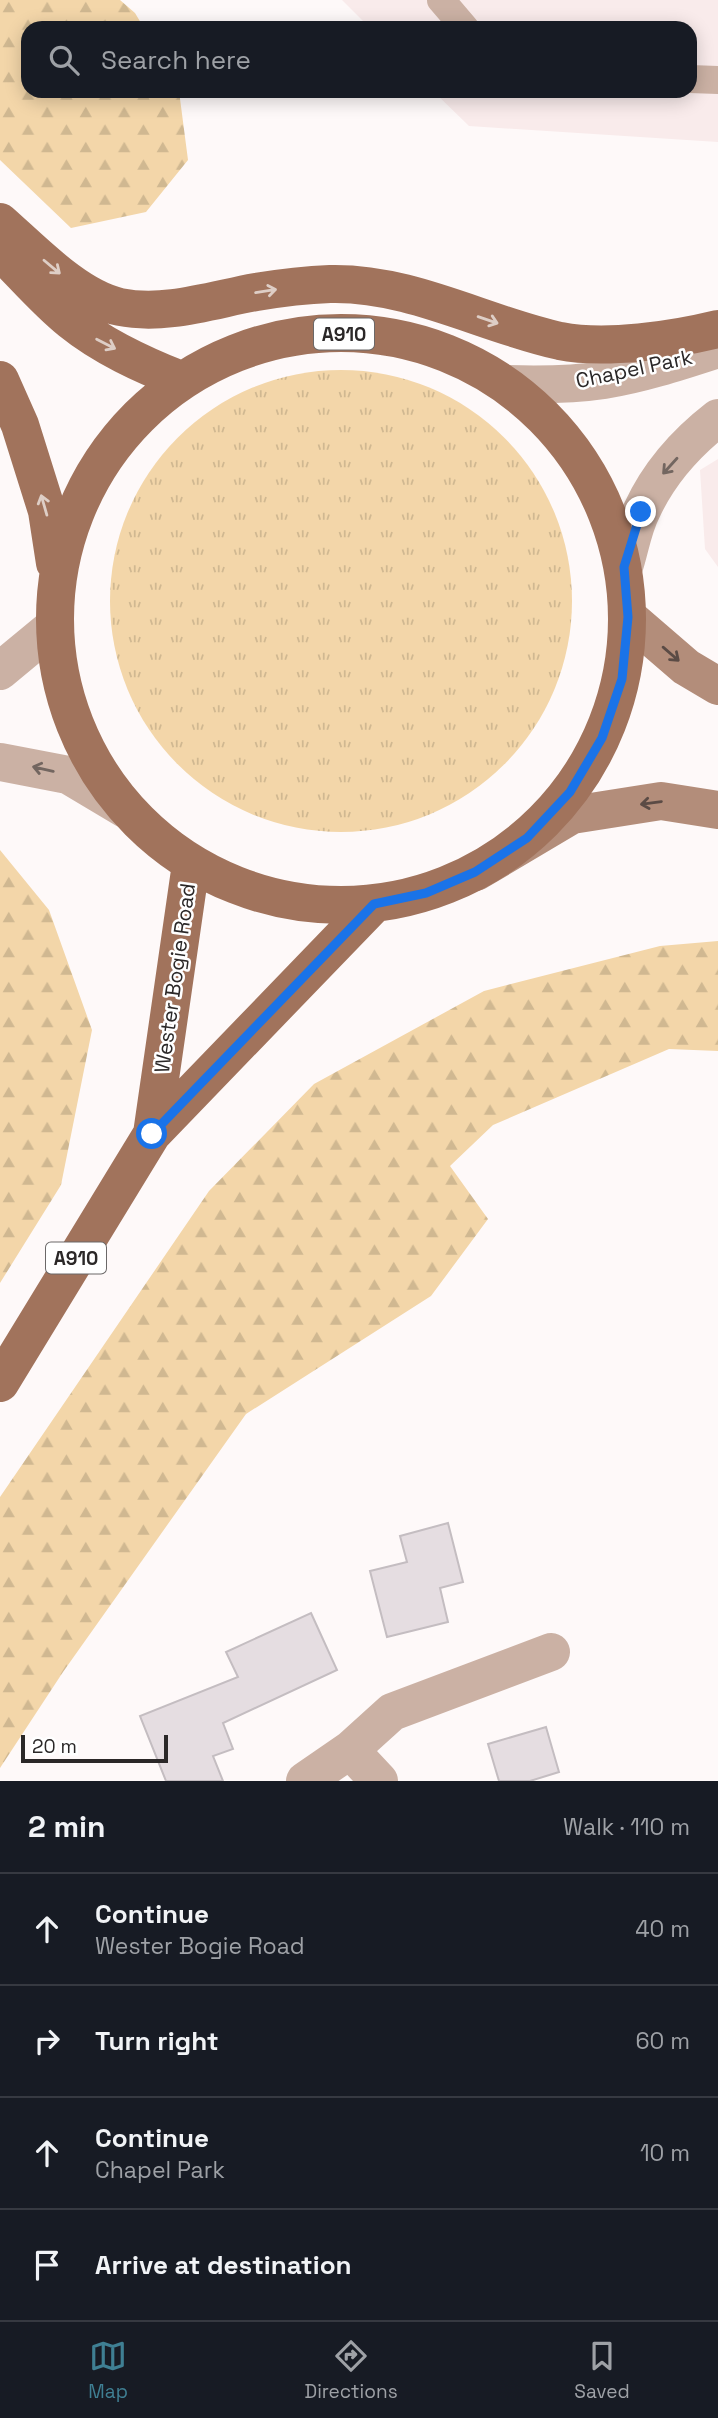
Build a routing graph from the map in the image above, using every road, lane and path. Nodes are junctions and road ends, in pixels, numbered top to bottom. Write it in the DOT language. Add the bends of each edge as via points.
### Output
graph roads {
  1 [pos="441,0"];
  2 [pos="459,21"];
  3 [pos="697,79"];
  4 [pos="718,80"];
  5 [pos="0,222"];
  6 [pos="0,251"];
  7 [pos="718,329"];
  8 [pos="718,349"];
  9 [pos="0,380"];
  10 [pos="181,380"];
  11 [pos="507,384"];
  12 [pos="718,418"];
  13 [pos="624,567"];
  14 [pos="57,572"];
  15 [pos="628,617"];
  16 [pos="53,627"];
  17 [pos="0,671"];
  18 [pos="718,686"];
  19 [pos="0,762"];
  20 [pos="125,809"];
  21 [pos="718,810"];
  22 [pos="191,864"];
  23 [pos="475,872"];
  24 [pos="374,904"];
  25 [pos="152,1134"];
  26 [pos="0,1383"];
  27 [pos="551,1651"];
  28 [pos="350,1750"];
  29 [pos="306,1781"];
  30 [pos="379,1781"];
  1 -- 2 [label="lane"];
  3 -- 4 [label="lane"];
  5 -- 7 [label="main road, one-way" via="85,294 121,307 164,309 293,286 332,284 416,296 564,341 640,342"];
  6 -- 10 [label="main road, one-way" via="79,327"];
  8 -- 11 [label="street, Chapel Park" via="604,380"];
  14 -- 9 [label="main road, A910, one-way" via="47,511 20,425"];
  10 -- 11 [label="main road, A910" via="242,349 310,333 393,337 446,351"];
  10 -- 14 [label="main road, A910" via="122,432 80,498"];
  11 -- 13 [label="main road, A910" via="561,434 601,497"];
  12 -- 13 [label="street, one-way" via="661,475 641,512"];
  13 -- 15 [label="main road, A910"];
  14 -- 16 [label="main road, A910"];
  15 -- 18 [label="main road, one-way" via="686,667"];
  15 -- 23 [label="main road, A910" via="622,679 602,738 583,771 527,838"];
  16 -- 17 [label="street"];
  16 -- 20 [label="main road, A910" via="59,677 73,724 96,769"];
  20 -- 19 [label="street, one-way" via="68,775"];
  20 -- 22 [label="main road, A910"];
  21 -- 23 [label="main road, one-way" via="661,801 572,815"];
  22 -- 24 [label="main road, A910" via="234,886 279,900"];
  22 -- 25 [label="main road, Wester Bogie Road / A910"];
  23 -- 24 [label="main road, A910" via="426,893"];
  24 -- 25 [label="main road, Wester Bogie Road / A910"];
  25 -- 26 [label="main road, Wester Bogie Road / A910"];
  27 -- 28 [label="street" via="393,1712"];
  28 -- 29 [label="street"];
  28 -- 30 [label="street"];
}
